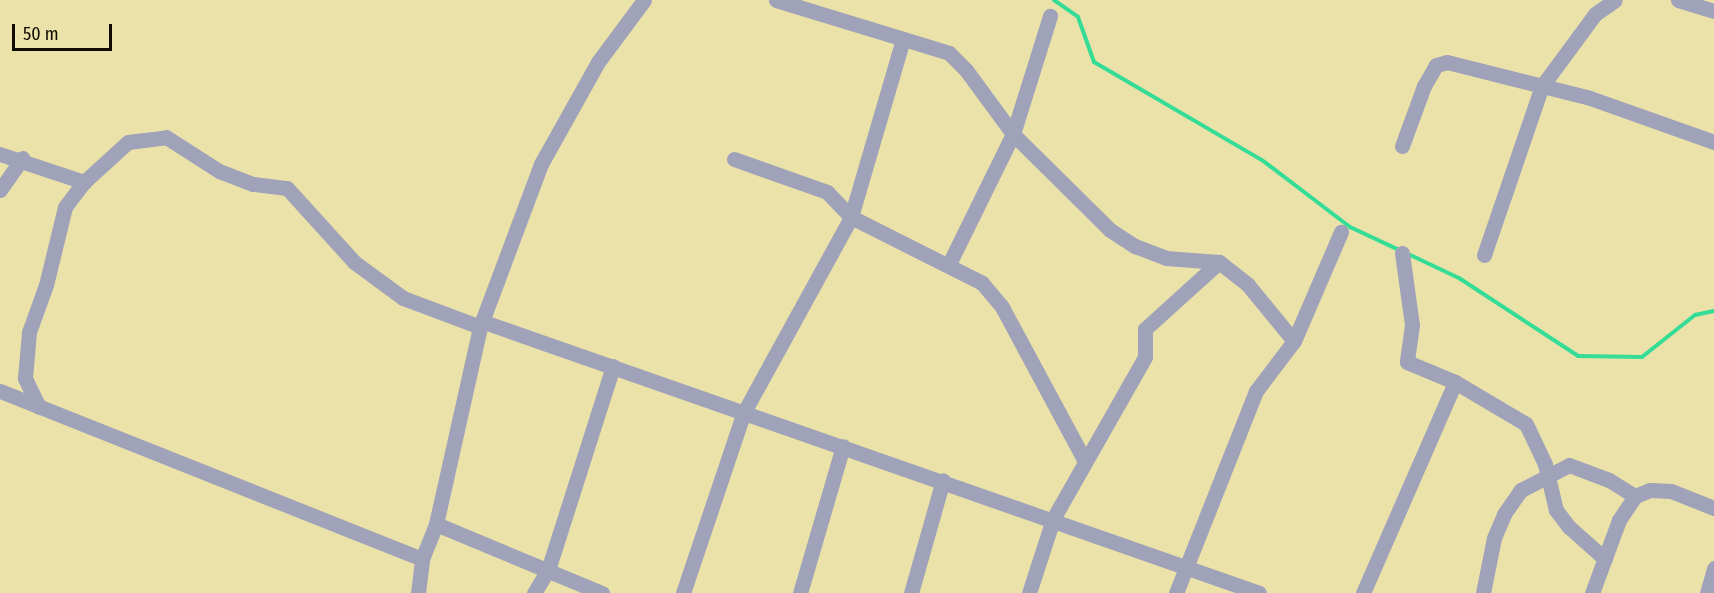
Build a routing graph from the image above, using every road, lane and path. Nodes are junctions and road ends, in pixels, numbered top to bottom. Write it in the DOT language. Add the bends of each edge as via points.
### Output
graph roads {
  1 [pos="644,0"];
  2 [pos="776,0"];
  3 [pos="1616,0"];
  4 [pos="1678,0"];
  5 [pos="1714,11"];
  6 [pos="1050,16"];
  7 [pos="903,39"];
  8 [pos="1542,86"];
  9 [pos="1012,134"];
  10 [pos="1714,141"];
  11 [pos="1402,147"];
  12 [pos="0,153"];
  13 [pos="22,158"];
  14 [pos="734,159"];
  15 [pos="84,182"];
  16 [pos="0,190"];
  17 [pos="851,217"];
  18 [pos="1341,232"];
  19 [pos="1402,253"];
  20 [pos="1484,255"];
  21 [pos="1219,262"];
  22 [pos="949,264"];
  23 [pos="482,324"];
  24 [pos="1294,341"];
  25 [pos="613,366"];
  26 [pos="1455,382"];
  27 [pos="0,391"];
  28 [pos="39,407"];
  29 [pos="744,412"];
  30 [pos="843,446"];
  31 [pos="1084,459"];
  32 [pos="1548,477"];
  33 [pos="943,480"];
  34 [pos="1635,496"];
  35 [pos="1714,508"];
  36 [pos="1053,519"];
  37 [pos="436,524"];
  38 [pos="422,559"];
  39 [pos="1605,559"];
  40 [pos="1185,564"];
  41 [pos="1714,568"];
  42 [pos="548,570"];
  43 [pos="418,593"];
  44 [pos="534,593"];
  45 [pos="602,593"];
  46 [pos="683,593"];
  47 [pos="800,593"];
  48 [pos="911,593"];
  49 [pos="1029,593"];
  50 [pos="1176,593"];
  51 [pos="1260,593"];
  52 [pos="1363,593"];
  53 [pos="1483,593"];
  54 [pos="1592,593"];
  55 [pos="1707,593"];
  1 -- 23 [label="street" via="569,108 541,164"];
  2 -- 7 [label="street"];
  3 -- 8 [label="street" via="1595,14"];
  4 -- 5 [label="street"];
  6 -- 9 [label="street"];
  7 -- 9 [label="street" via="948,53"];
  7 -- 17 [label="street"];
  8 -- 10 [label="street" via="1590,98"];
  8 -- 11 [label="street" via="1462,63 1436,64"];
  8 -- 20 [label="street"];
  9 -- 21 [label="street" via="1110,230 1135,246 1174,260"];
  9 -- 22 [label="street"];
  12 -- 13 [label="street"];
  13 -- 15 [label="street"];
  13 -- 16 [label="street"];
  14 -- 17 [label="street" via="827,192"];
  15 -- 23 [label="street" via="128,142 166,137 219,171 253,183 287,188 354,262 403,298"];
  15 -- 28 [label="street" via="65,207 46,285 29,332 25,378"];
  17 -- 22 [label="street"];
  17 -- 29 [label="street"];
  18 -- 24 [label="street"];
  19 -- 26 [label="street" via="1412,325 1407,362"];
  21 -- 24 [label="street" via="1248,285"];
  21 -- 31 [label="street" via="1145,329 1145,357"];
  22 -- 31 [label="street" via="982,283 1002,307"];
  23 -- 25 [label="street"];
  23 -- 37 [label="street"];
  24 -- 40 [label="street" via="1256,391"];
  25 -- 29 [label="street"];
  25 -- 42 [label="street"];
  26 -- 32 [label="street" via="1526,424"];
  26 -- 52 [label="street"];
  27 -- 28 [label="street"];
  28 -- 38 [label="street"];
  29 -- 30 [label="street"];
  29 -- 46 [label="street"];
  30 -- 33 [label="street"];
  30 -- 47 [label="street"];
  31 -- 36 [label="street"];
  32 -- 34 [label="street" via="1569,465 1610,480"];
  32 -- 39 [label="street" via="1556,510"];
  32 -- 53 [label="street" via="1521,490 1504,514 1494,538"];
  33 -- 36 [label="street"];
  33 -- 48 [label="street"];
  34 -- 35 [label="street" via="1650,490 1671,491"];
  34 -- 39 [label="street" via="1620,520"];
  36 -- 40 [label="street"];
  36 -- 49 [label="street"];
  37 -- 38 [label="street"];
  37 -- 42 [label="street"];
  38 -- 43 [label="street"];
  39 -- 54 [label="street"];
  40 -- 50 [label="street"];
  40 -- 51 [label="street"];
  41 -- 55 [label="street"];
  42 -- 44 [label="street"];
  42 -- 45 [label="street"];
}
